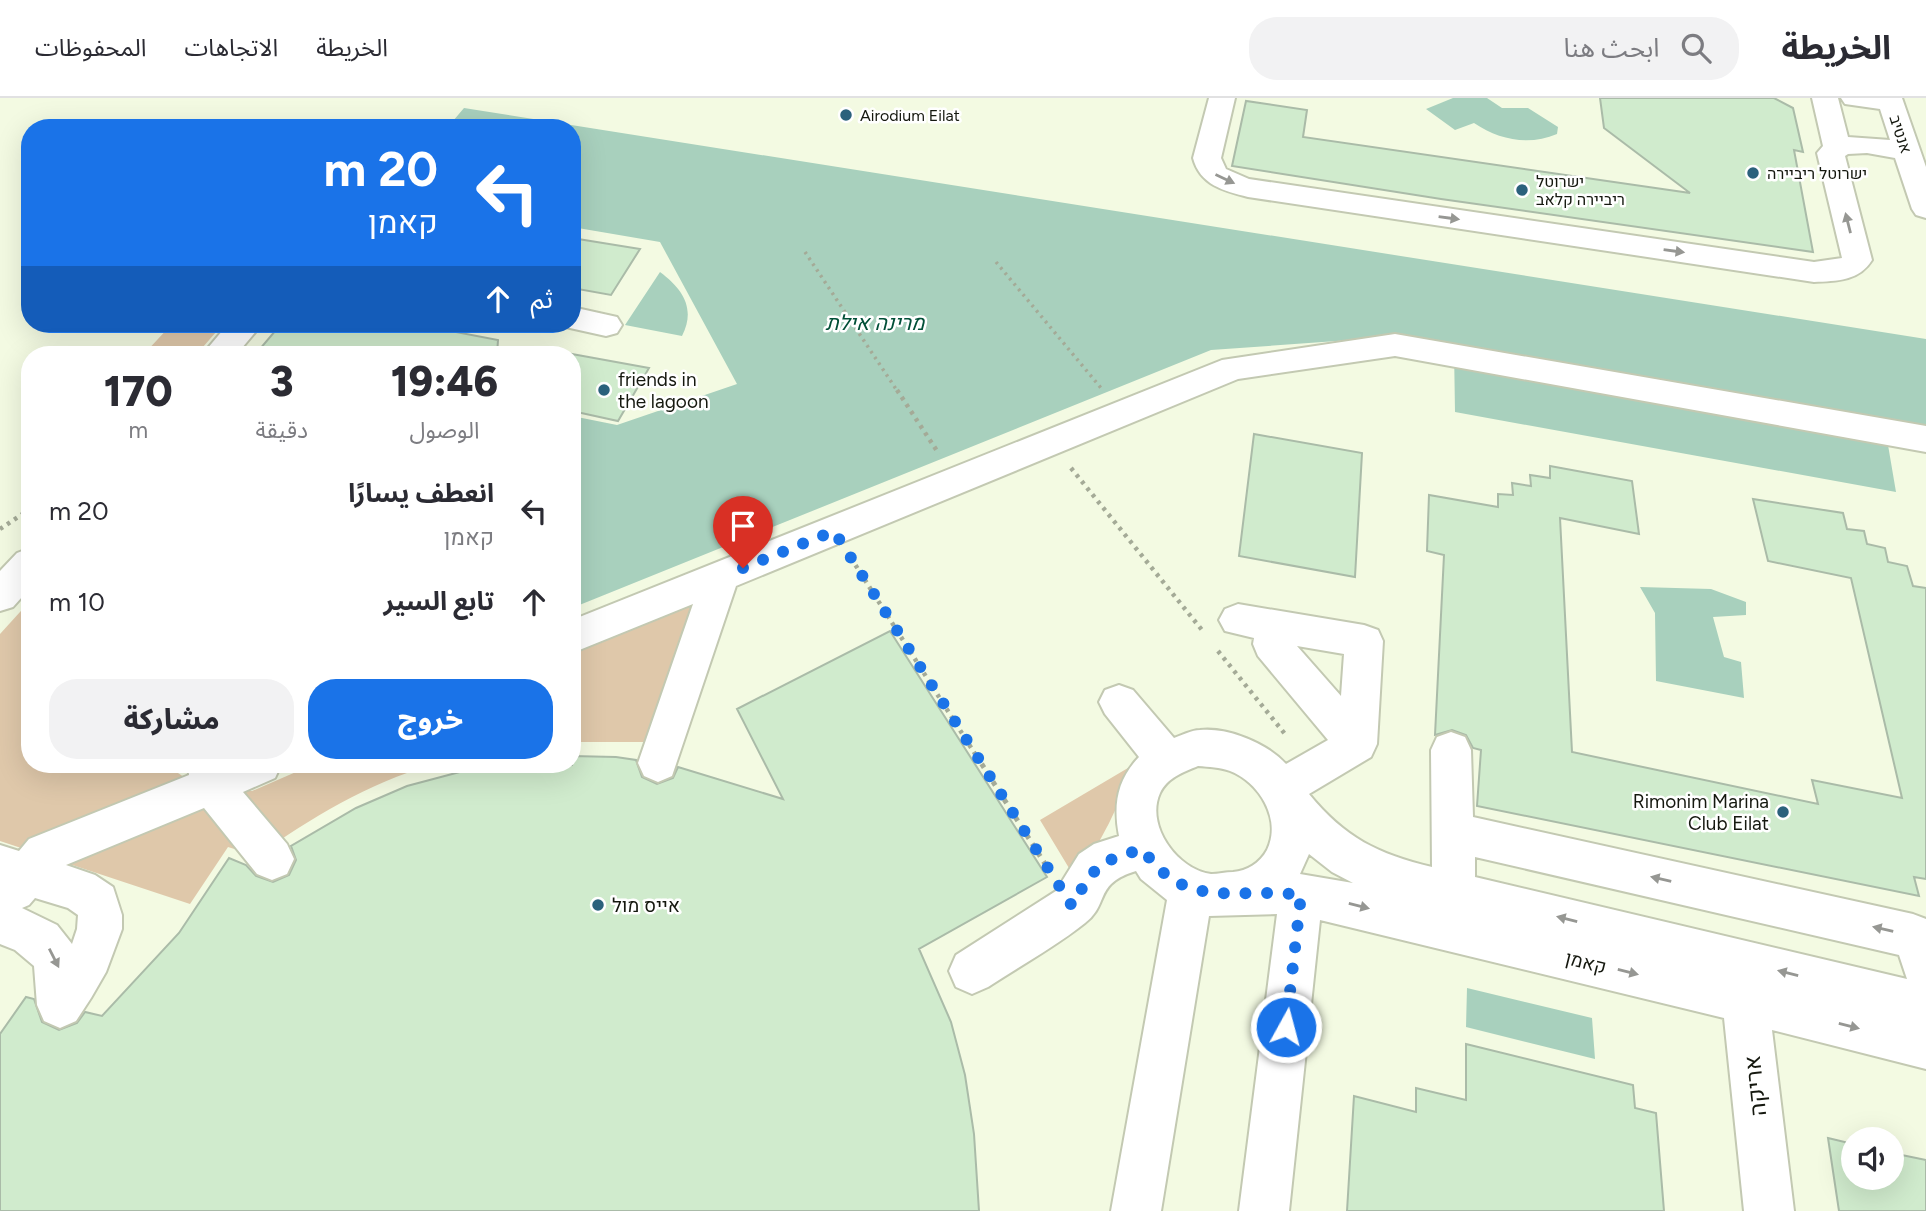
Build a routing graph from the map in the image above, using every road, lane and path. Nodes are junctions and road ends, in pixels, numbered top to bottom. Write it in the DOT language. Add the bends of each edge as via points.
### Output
graph roads {
  1 [pos="1222,98"];
  2 [pos="1825,98"];
  3 [pos="1854,98"];
  4 [pos="1890,100"];
  5 [pos="1837,147"];
  6 [pos="1907,152"];
  7 [pos="1926,209"];
  8 [pos="805,252"];
  9 [pos="996,262"];
  10 [pos="581,320"];
  11 [pos="606,325"];
  12 [pos="238,333"];
  13 [pos="226,346"];
  14 [pos="1122,413"];
  15 [pos="1926,439"];
  16 [pos="1051,442"];
  17 [pos="957,481"];
  18 [pos="21,515"];
  19 [pos="0,529"];
  20 [pos="834,531"];
  21 [pos="21,573"];
  22 [pos="721,577"];
  23 [pos="0,596"];
  24 [pos="1232,631"];
  25 [pos="581,634"];
  26 [pos="1119,702"];
  27 [pos="1357,744"];
  28 [pos="1451,750"];
  29 [pos="1165,758"];
  30 [pos="658,763"];
  31 [pos="210,775"];
  32 [pos="1298,780"];
  33 [pos="1452,832"];
  34 [pos="1143,849"];
  35 [pos="272,859"];
  36 [pos="13,870"];
  37 [pos="1192,889"];
  38 [pos="1454,892"];
  39 [pos="1243,893"];
  40 [pos="1301,895"];
  41 [pos="1072,906"];
  42 [pos="0,908"];
  43 [pos="0,922"];
  44 [pos="972,971"];
  45 [pos="1926,971"];
  46 [pos="1743,981"];
  47 [pos="1926,1007"];
  48 [pos="1926,1045"];
  49 [pos="1136,1211"];
  50 [pos="1264,1211"];
  51 [pos="1769,1211"];
  1 -- 5 [label="street, one-way" via="1208,167 1216,177 1248,188 1814,272 1852,267 1857,260 1831,153"];
  2 -- 5 [label="street"];
  3 -- 4 [label="street"];
  4 -- 6 [label="street, אנטיב"];
  5 -- 6 [label="street"];
  6 -- 7 [label="street, אנטיב"];
  8 -- 17 [label="path"];
  9 -- 14 [label="path"];
  10 -- 11 [label="street"];
  12 -- 13 [label="street"];
  14 -- 15 [label="street" via="1233,368 1395,345"];
  14 -- 16 [label="street"];
  16 -- 17 [label="street"];
  16 -- 24 [label="path"];
  17 -- 20 [label="street"];
  18 -- 19 [label="path"];
  20 -- 22 [label="street"];
  20 -- 41 [label="path"];
  21 -- 23 [label="street"];
  22 -- 25 [label="street"];
  22 -- 30 [label="street"];
  24 -- 27 [label="street" via="1272,644"];
  24 -- 27 [label="street" via="1364,641"];
  24 -- 32 [label="path"];
  26 -- 29 [label="street"];
  27 -- 32 [label="street"];
  28 -- 33 [label="street"];
  29 -- 32 [label="street" via="1198,748 1222,749"];
  29 -- 34 [label="street" via="1148,772 1135,801 1135,825"];
  31 -- 35 [label="street"];
  31 -- 36 [label="street"];
  32 -- 38 [label="street, קאמן" via="1297,815 1317,837 1388,877"];
  32 -- 39 [label="street" via="1291,812 1291,847 1282,867"];
  33 -- 38 [label="street"];
  45 -- 33 [label="street, one-way" via="1913,936"];
  34 -- 37 [label="street" via="1168,877"];
  34 -- 41 [label="street" via="1108,859 1094,869"];
  36 -- 42 [label="street"];
  43 -- 36 [label="street, one-way" via="26,931 52,951 61,976 60,1005 94,944 101,911 97,902 80,890"];
  37 -- 39 [label="street" via="1217,895"];
  37 -- 49 [label="street"];
  46 -- 38 [label="street, קאמן, one-way"];
  39 -- 40 [label="street, קאמן"];
  40 -- 46 [label="street, קאמן, one-way"];
  40 -- 50 [label="street"];
  41 -- 44 [label="street"];
  47 -- 46 [label="street, קאמן, one-way"];
  46 -- 48 [label="street, קאמן, one-way"];
  46 -- 51 [label="street, אריקה"];
}
